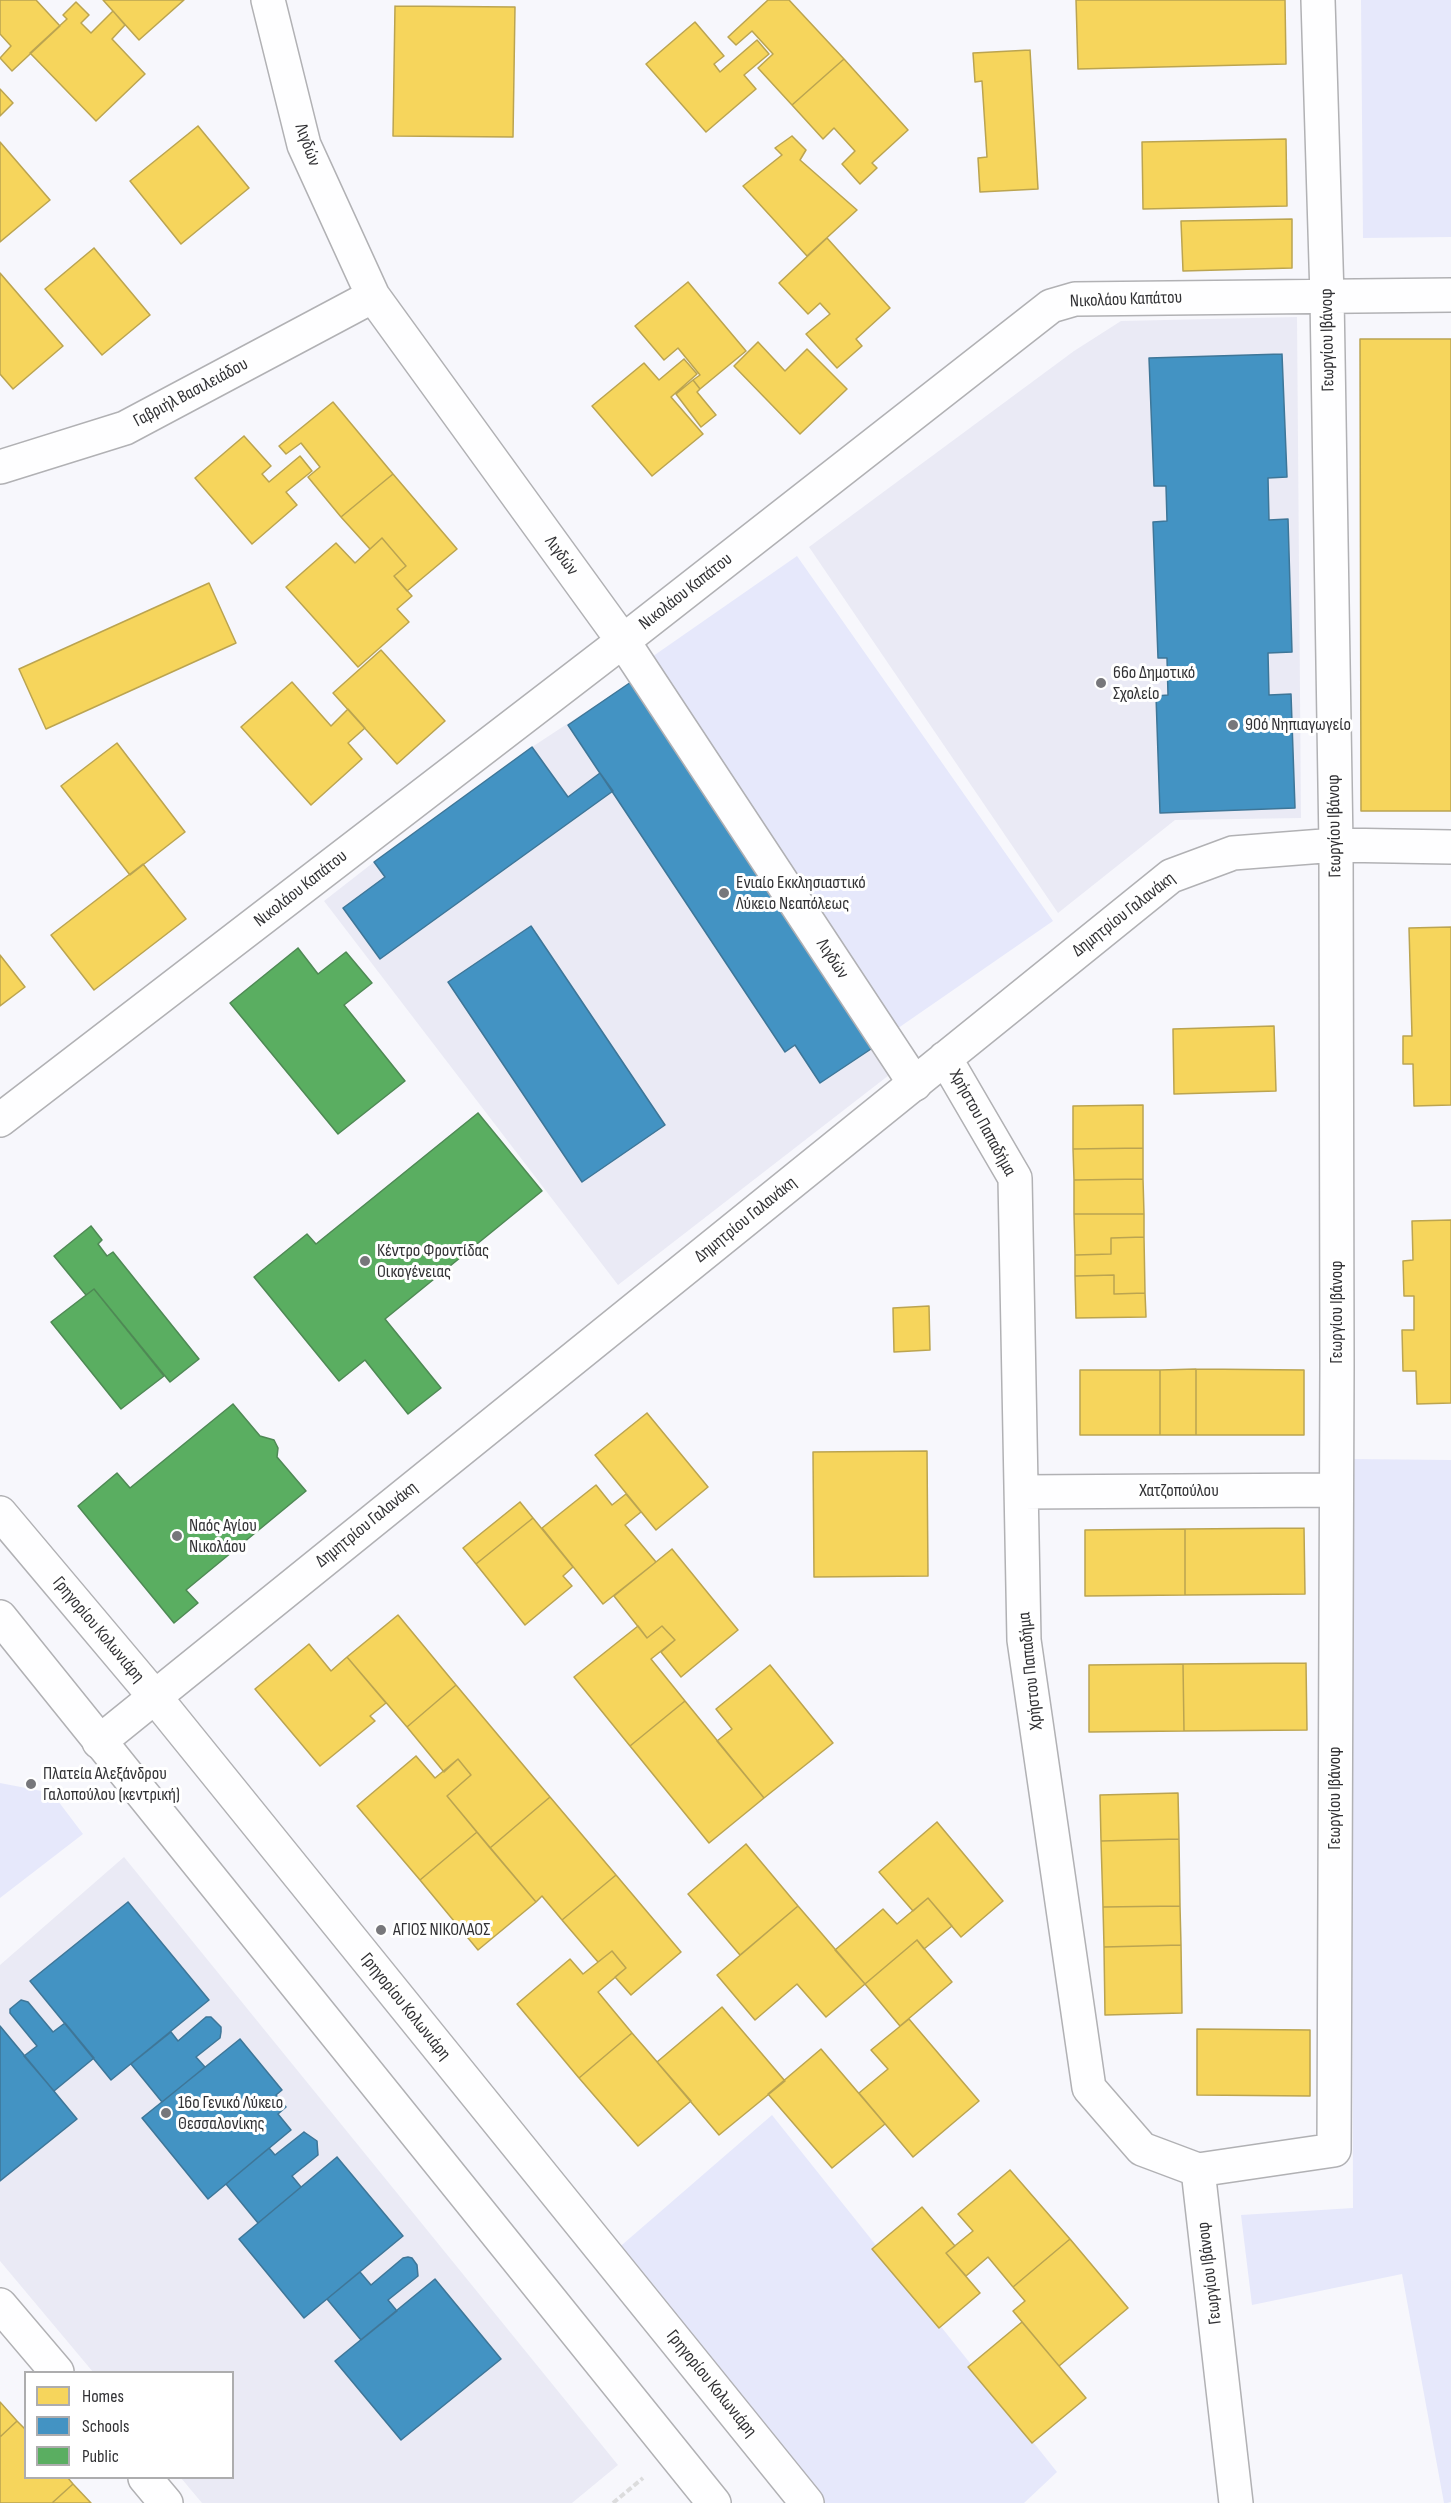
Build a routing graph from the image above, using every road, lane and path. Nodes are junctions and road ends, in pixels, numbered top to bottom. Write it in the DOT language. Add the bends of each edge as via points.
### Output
graph roads {
  1 [pos="268,0"];
  2 [pos="1318,0"];
  3 [pos="1451,295"];
  4 [pos="374,296"];
  5 [pos="1327,296"];
  6 [pos="0,467"];
  7 [pos="623,641"];
  8 [pos="1336,845"];
  9 [pos="1451,847"];
  10 [pos="945,1058"];
  11 [pos="915,1084"];
  12 [pos="0,1120"];
  13 [pos="1336,1490"];
  14 [pos="1022,1492"];
  15 [pos="0,1513"];
  16 [pos="0,1617"];
  17 [pos="155,1697"];
  18 [pos="99,1742"];
  19 [pos="1198,2170"];
  20 [pos="0,2305"];
  21 [pos="55,2371"];
  22 [pos="146,2479"];
  23 [pos="166,2503"];
  24 [pos="714,2503"];
  25 [pos="807,2503"];
  26 [pos="1236,2503"];
  1 -- 4 [label="street, Λιγδών" via="304,146"];
  2 -- 5 [label="street, Γεωργίου Ιβάνοφ"];
  3 -- 5 [label="street, Νικολάου Καπάτου"];
  4 -- 6 [label="street, Γαβριήλ Βασιλειάδου" via="125,428"];
  4 -- 7 [label="street, Λιγδών"];
  5 -- 7 [label="street, Νικολάου Καπάτου" via="1075,299 1051,306"];
  5 -- 8 [label="street, Γεωργίου Ιβάνοφ"];
  7 -- 11 [label="street, Λιγδών"];
  7 -- 12 [label="street, Νικολάου Καπάτου"];
  8 -- 9 [label="street, Δημητρίου Γαλανάκη"];
  8 -- 10 [label="street, Δημητρίου Γαλανάκη" via="1233,853 1171,876"];
  8 -- 13 [label="street, Γεωργίου Ιβάνοφ"];
  10 -- 11 [label="street, Δημητρίου Γαλανάκη"];
  10 -- 14 [label="street, Χρήστου Παπαδήμα" via="1015,1178"];
  11 -- 17 [label="street, Δημητρίου Γαλανάκη"];
  13 -- 14 [label="street, Χατζοπούλου"];
  13 -- 19 [label="street, Γεωργίου Ιβάνοφ" via="1334,2150"];
  14 -- 19 [label="street, Χρήστου Παπαδήμα" via="1024,1640 1089,2088 1142,2149"];
  15 -- 17 [label="street, Γρηγορίου Κολωνιάρη"];
  16 -- 18 [label="street"];
  17 -- 18 [label="street, Δημητρίου Γαλανάκη"];
  17 -- 25 [label="street, Γρηγορίου Κολωνιάρη"];
  18 -- 24 [label="street"];
  19 -- 26 [label="street, Γεωργίου Ιβάνοφ"];
  20 -- 21 [label="street"];
  22 -- 23 [label="street"];
}
